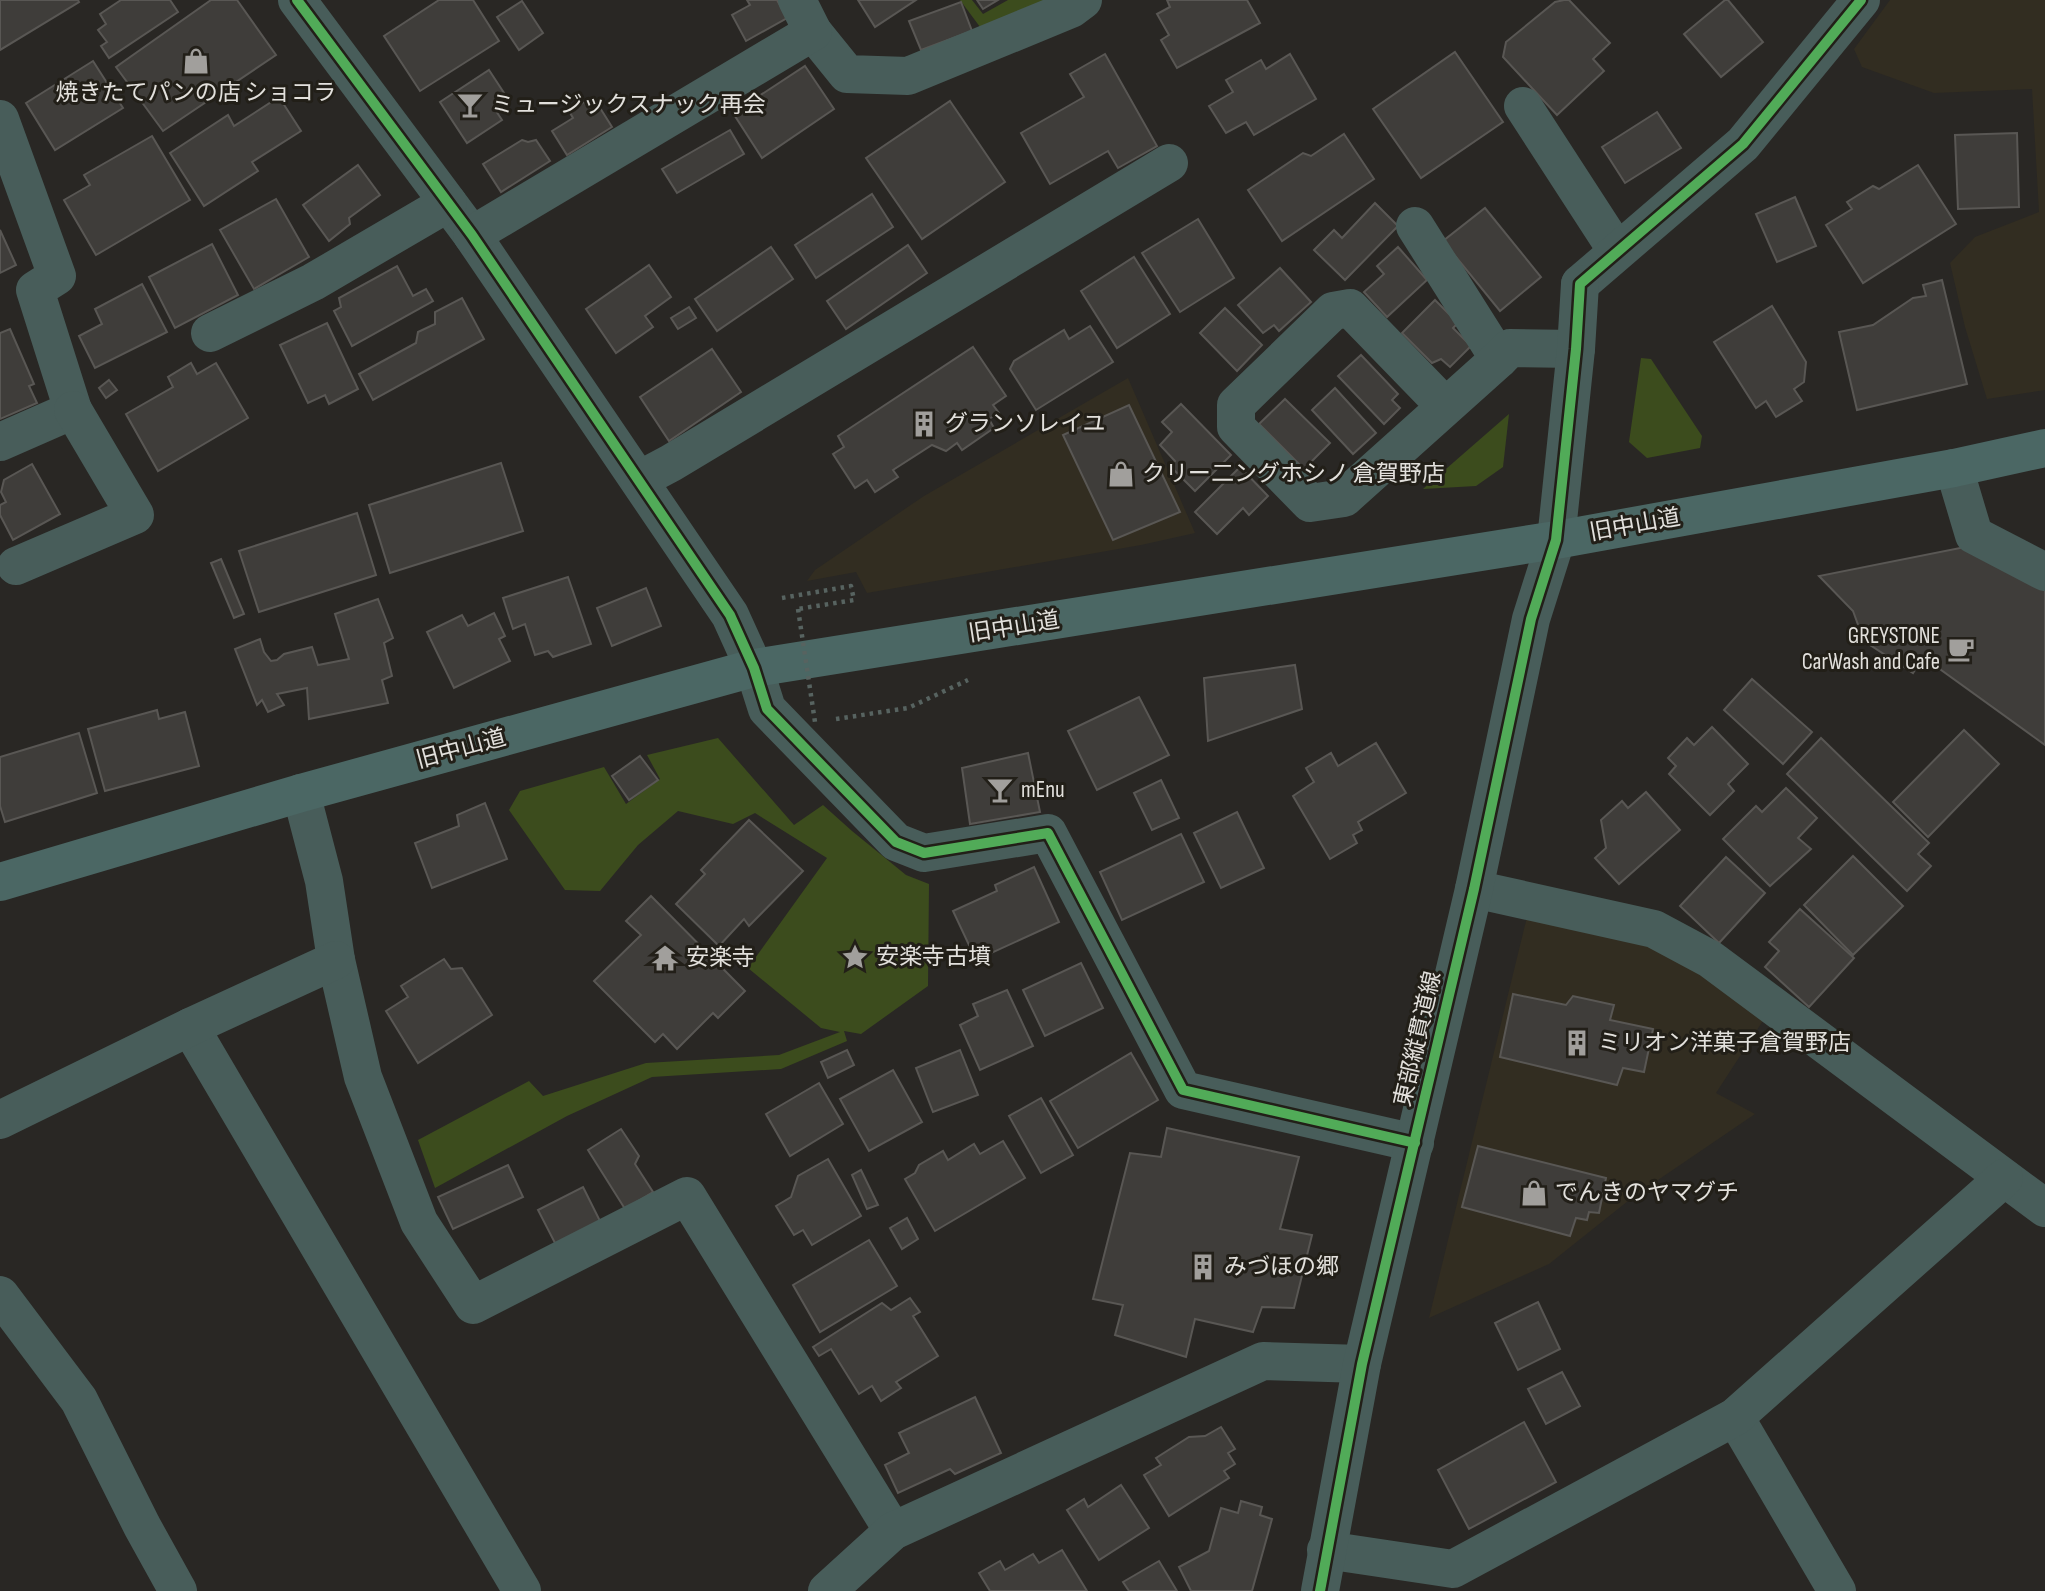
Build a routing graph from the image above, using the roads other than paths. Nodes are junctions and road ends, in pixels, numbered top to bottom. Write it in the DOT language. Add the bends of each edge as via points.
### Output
graph roads {
  1 [pos="297,0"];
  2 [pos="1083,0"];
  3 [pos="1861,0"];
  4 [pos="805,16"];
  5 [pos="1523,106"];
  6 [pos="0,119"];
  7 [pos="1169,163"];
  8 [pos="448,203"];
  9 [pos="1415,226"];
  10 [pos="472,235"];
  11 [pos="1617,251"];
  12 [pos="210,333"];
  13 [pos="1576,349"];
  14 [pos="1499,359"];
  15 [pos="1445,406"];
  16 [pos="73,410"];
  17 [pos="0,442"];
  18 [pos="2045,448"];
  19 [pos="1954,468"];
  20 [pos="639,480"];
  21 [pos="1556,540"];
  22 [pos="16,566"];
  23 [pos="2045,572"];
  24 [pos="754,668"];
  25 [pos="301,793"];
  26 [pos="0,882"];
  27 [pos="1474,889"];
  28 [pos="336,960"];
  29 [pos="190,1027"];
  30 [pos="0,1120"];
  31 [pos="1415,1143"];
  32 [pos="2004,1178"];
  33 [pos="2045,1208"];
  34 [pos="0,1295"];
  35 [pos="1362,1364"];
  36 [pos="1735,1417"];
  37 [pos="893,1531"];
  38 [pos="1326,1550"];
  39 [pos="1460,1580"];
  40 [pos="178,1591"];
  41 [pos="522,1591"];
  42 [pos="827,1591"];
  43 [pos="1320,1591"];
  44 [pos="1837,1591"];
  1 -- 8 [label="street"];
  2 -- 4 [label="street" via="908,76 847,75"];
  3 -- 11 [label="street" via="1743,144"];
  4 -- 10 [label="street"];
  5 -- 11 [label="street"];
  6 -- 16 [label="street" via="57,276 35,290"];
  7 -- 20 [label="street"];
  8 -- 10 [label="street"];
  8 -- 12 [label="street" via="313,282"];
  9 -- 14 [label="street"];
  10 -- 20 [label="street"];
  11 -- 13 [label="street, 東部縦貫道線" via="1580,284"];
  13 -- 14 [label="street" via="1510,348"];
  13 -- 21 [label="street, 東部縦貫道線"];
  14 -- 15 [label="street"];
  15 -- 15 [label="street" via="1343,498 1310,503 1236,427 1236,405 1333,311 1350,308"];
  16 -- 17 [label="street"];
  16 -- 22 [label="street" via="135,515"];
  18 -- 19 [label="main road, 旧中山道"];
  19 -- 21 [label="main road, 旧中山道"];
  19 -- 23 [label="street" via="1974,535"];
  20 -- 24 [label="street" via="730,615"];
  21 -- 24 [label="main road, 旧中山道"];
  21 -- 27 [label="street, 東部縦貫道線" via="1531,618"];
  24 -- 25 [label="main road, 旧中山道"];
  24 -- 31 [label="street" via="767,709 896,842 924,853 1048,833 1183,1090"];
  25 -- 26 [label="main road, 旧中山道"];
  25 -- 28 [label="street" via="324,881"];
  27 -- 31 [label="street, 東部縦貫道線"];
  27 -- 32 [label="street" via="1654,929 1710,959"];
  28 -- 29 [label="street"];
  28 -- 37 [label="street" via="363,1077 419,1222 473,1305 687,1196"];
  29 -- 30 [label="street"];
  29 -- 41 [label="street"];
  31 -- 35 [label="street, 東部縦貫道線"];
  32 -- 33 [label="street"];
  32 -- 36 [label="street"];
  34 -- 40 [label="street" via="79,1400"];
  35 -- 37 [label="street" via="1264,1361"];
  35 -- 38 [label="street, 東部縦貫道線"];
  36 -- 39 [label="street"];
  36 -- 44 [label="street"];
  37 -- 42 [label="street"];
  38 -- 39 [label="street"];
  38 -- 43 [label="street, 東部縦貫道線"];
}
